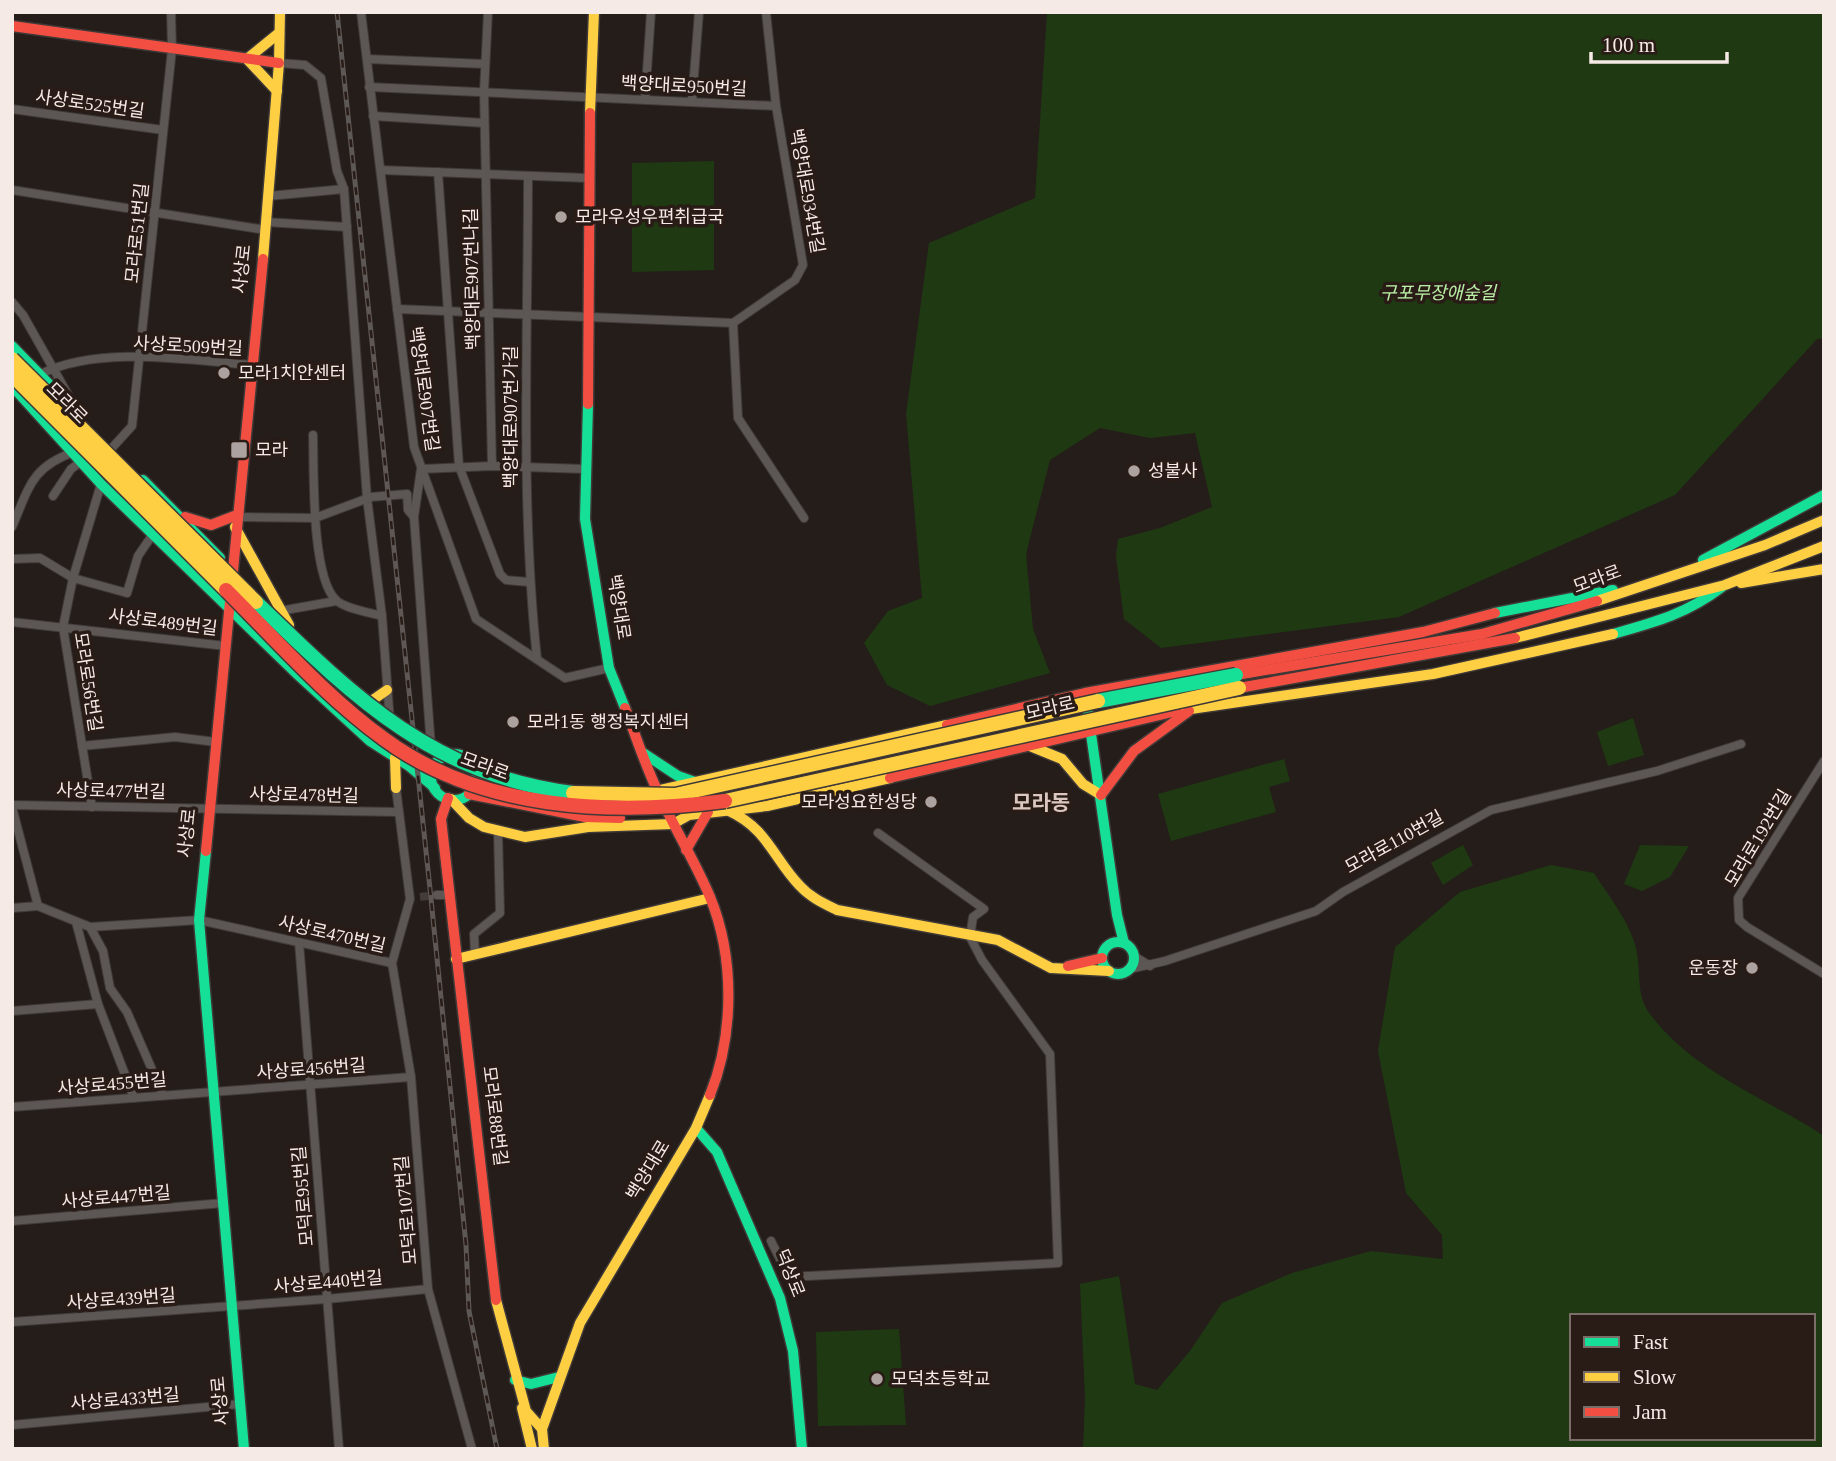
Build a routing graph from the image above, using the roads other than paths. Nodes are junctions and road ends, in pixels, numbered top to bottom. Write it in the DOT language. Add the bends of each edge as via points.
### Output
graph roads {
  1 [pos="171,12"];
  2 [pos="280,12"];
  3 [pos="361,12"];
  4 [pos="488,12"];
  5 [pos="594,12"];
  6 [pos="651,12"];
  7 [pos="699,12"];
  8 [pos="765,12"];
  9 [pos="12,26"];
  10 [pos="279,33"];
  11 [pos="172,49"];
  12 [pos="247,59"];
  13 [pos="367,59"];
  14 [pos="279,64"];
  15 [pos="485,64"];
  16 [pos="369,87"];
  17 [pos="277,91"];
  18 [pos="484,92"];
  19 [pos="590,97"];
  20 [pos="645,100"];
  21 [pos="692,101"];
  22 [pos="776,106"];
  23 [pos="12,109"];
  24 [pos="373,116"];
  25 [pos="485,122"];
  26 [pos="163,130"];
  27 [pos="381,170"];
  28 [pos="438,172"];
  29 [pos="486,174"];
  30 [pos="528,176"];
  31 [pos="587,178"];
  32 [pos="344,189"];
  33 [pos="12,190"];
  34 [pos="268,196"];
  35 [pos="155,212"];
  36 [pos="266,226"];
  37 [pos="347,227"];
  38 [pos="12,302"];
  39 [pos="397,309"];
  40 [pos="448,312"];
  41 [pos="489,314"];
  42 [pos="528,316"];
  43 [pos="590,319"];
  44 [pos="733,323"];
  45 [pos="12,346"];
  46 [pos="139,357"];
  47 [pos="12,359"];
  48 [pos="252,365"];
  49 [pos="48,371"];
  50 [pos="12,375"];
  51 [pos="12,386"];
  52 [pos="313,435"];
  53 [pos="111,449"];
  54 [pos="78,456"];
  55 [pos="459,466"];
  56 [pos="492,466"];
  57 [pos="526,467"];
  58 [pos="421,469"];
  59 [pos="584,469"];
  60 [pos="101,484"];
  61 [pos="1824,495"];
  62 [pos="53,496"];
  63 [pos="367,498"];
  64 [pos="177,513"];
  65 [pos="414,517"];
  66 [pos="316,518"];
  67 [pos="804,518"];
  68 [pos="236,520"];
  69 [pos="1824,520"];
  70 [pos="12,527"];
  71 [pos="153,534"];
  72 [pos="1824,546"];
  73 [pos="12,559"];
  74 [pos="1824,569"];
  75 [pos="232,570"];
  76 [pos="1685,570"];
  77 [pos="73,578"];
  78 [pos="529,582"];
  79 [pos="1725,585"];
  80 [pos="1633,586"];
  81 [pos="336,601"];
  82 [pos="228,607"];
  83 [pos="280,611"];
  84 [pos="382,616"];
  85 [pos="12,622"];
  86 [pos="246,625"];
  87 [pos="289,625"];
  88 [pos="63,627"];
  89 [pos="226,639"];
  90 [pos="537,659"];
  91 [pos="609,668"];
  92 [pos="1237,681"];
  93 [pos="387,690"];
  94 [pos="1085,693"];
  95 [pos="367,704"];
  96 [pos="1192,708"];
  97 [pos="390,722"];
  98 [pos="1093,731"];
  99 [pos="216,742"];
  100 [pos="1741,744"];
  101 [pos="82,746"];
  102 [pos="1029,746"];
  103 [pos="431,747"];
  104 [pos="642,752"];
  105 [pos="444,757"];
  106 [pos="395,758"];
  107 [pos="792,760"];
  108 [pos="1824,761"];
  109 [pos="474,766"];
  110 [pos="413,770"];
  111 [pos="695,782"];
  112 [pos="397,788"];
  113 [pos="435,788"];
  114 [pos="657,791"];
  115 [pos="469,794"];
  116 [pos="811,795"];
  117 [pos="1101,795"];
  118 [pos="450,799"];
  119 [pos="12,806"];
  120 [pos="767,806"];
  121 [pos="92,807"];
  122 [pos="209,809"];
  123 [pos="723,809"];
  124 [pos="398,812"];
  125 [pos="708,812"];
  126 [pos="670,819"];
  127 [pos="759,826"];
  128 [pos="498,832"];
  129 [pos="878,833"];
  130 [pos="686,849"];
  131 [pos="420,897"];
  132 [pos="710,898"];
  133 [pos="410,899"];
  134 [pos="38,906"];
  135 [pos="12,908"];
  136 [pos="199,920"];
  137 [pos="76,922"];
  138 [pos="90,927"];
  139 [pos="970,937"];
  140 [pos="299,942"];
  141 [pos="1118,943"];
  142 [pos="475,954"];
  143 [pos="456,959"];
  144 [pos="1132,963"];
  145 [pos="392,964"];
  146 [pos="1105,965"];
  147 [pos="1150,966"];
  148 [pos="1824,974"];
  149 [pos="99,1004"];
  150 [pos="12,1011"];
  151 [pos="411,1077"];
  152 [pos="310,1085"];
  153 [pos="214,1091"];
  154 [pos="163,1095"];
  155 [pos="134,1098"];
  156 [pos="12,1107"];
  157 [pos="696,1128"];
  158 [pos="223,1203"];
  159 [pos="12,1222"];
  160 [pos="771,1241"];
  161 [pos="428,1289"];
  162 [pos="327,1299"];
  163 [pos="232,1306"];
  164 [pos="12,1322"];
  165 [pos="559,1377"];
  166 [pos="515,1380"];
  167 [pos="520,1395"];
  168 [pos="240,1404"];
  169 [pos="12,1425"];
  170 [pos="542,1429"];
  171 [pos="244,1449"];
  172 [pos="339,1449"];
  173 [pos="472,1449"];
  174 [pos="532,1449"];
  175 [pos="544,1449"];
  176 [pos="802,1449"];
  1 -- 11 [label="street, 모라로51번길"];
  2 -- 10 [label="main road, 사상로"];
  3 -- 13 [label="street, 백양대로907번길"];
  4 -- 15 [label="street, 백양대로907번나길"];
  5 -- 19 [label="main road, 백양대로"];
  6 -- 20 [label="street"];
  7 -- 21 [label="street"];
  8 -- 22 [label="street, 백양대로934번길"];
  9 -- 11 [label="main road"];
  10 -- 12 [label="main road"];
  10 -- 14 [label="main road, 사상로"];
  11 -- 12 [label="main road"];
  11 -- 26 [label="street, 모라로51번길"];
  12 -- 14 [label="main road"];
  12 -- 17 [label="main road"];
  13 -- 15 [label="street"];
  13 -- 16 [label="street, 백양대로907번길"];
  14 -- 17 [label="main road, 사상로"];
  14 -- 32 [label="street" via="305,65 321,78"];
  15 -- 18 [label="street, 백양대로907번나길"];
  16 -- 18 [label="street"];
  16 -- 24 [label="street, 백양대로907번길"];
  17 -- 34 [label="main road, 사상로"];
  18 -- 19 [label="street"];
  18 -- 25 [label="street, 백양대로907번나길"];
  19 -- 20 [label="street, 백양대로950번길"];
  19 -- 31 [label="main road, 백양대로"];
  20 -- 21 [label="street, 백양대로950번길"];
  21 -- 22 [label="street, 백양대로950번길"];
  22 -- 44 [label="street, 백양대로934번길" via="803,265 795,280"];
  23 -- 26 [label="street, 사상로525번길"];
  24 -- 25 [label="street"];
  24 -- 27 [label="street, 백양대로907번길"];
  25 -- 29 [label="street, 백양대로907번나길"];
  26 -- 35 [label="street, 모라로51번길"];
  27 -- 28 [label="street"];
  27 -- 39 [label="street, 백양대로907번길"];
  28 -- 29 [label="street"];
  28 -- 40 [label="street"];
  29 -- 30 [label="street"];
  29 -- 41 [label="street, 백양대로907번나길"];
  30 -- 31 [label="street"];
  30 -- 42 [label="street, 백양대로907번가길"];
  31 -- 43 [label="main road, 백양대로"];
  32 -- 34 [label="street"];
  32 -- 37 [label="street"];
  33 -- 35 [label="street"];
  34 -- 36 [label="main road, 사상로"];
  35 -- 36 [label="street"];
  35 -- 46 [label="street, 모라로51번길"];
  36 -- 37 [label="street"];
  36 -- 48 [label="main road, 사상로"];
  37 -- 63 [label="street"];
  38 -- 49 [label="street"];
  39 -- 40 [label="street"];
  39 -- 58 [label="street, 백양대로907번길" via="414,447"];
  40 -- 41 [label="street"];
  40 -- 55 [label="street"];
  41 -- 42 [label="street"];
  41 -- 56 [label="street, 백양대로907번나길"];
  42 -- 43 [label="street"];
  42 -- 57 [label="street, 백양대로907번가길"];
  43 -- 44 [label="street"];
  43 -- 59 [label="main road, 백양대로"];
  44 -- 67 [label="street" via="738,418"];
  45 -- 49 [label="main road, 모라로"];
  46 -- 48 [label="street, 사상로509번길"];
  46 -- 49 [label="street, 사상로509번길" via="61,364"];
  46 -- 53 [label="street, 모라로51번길" via="132,426"];
  47 -- 92 [label="main road, 모라로, bridge" via="341,684 409,737 477,771 517,783 568,794 675,795 1089,703"];
  48 -- 68 [label="main road, 사상로"];
  49 -- 53 [label="main road, 모라로"];
  50 -- 92 [label="main road, 모라로, bridge" via="256,620 383,739 430,766 510,795 561,807 625,811 731,800"];
  51 -- 54 [label="main road, 모라로"];
  52 -- 66 [label="street"];
  53 -- 64 [label="main road, 모라로"];
  54 -- 60 [label="main road, 모라로"];
  54 -- 62 [label="street"];
  54 -- 70 [label="street" via="49,461 36,475"];
  55 -- 56 [label="street"];
  55 -- 58 [label="street"];
  55 -- 78 [label="street" via="500,574 506,580"];
  56 -- 57 [label="street"];
  57 -- 59 [label="street"];
  57 -- 78 [label="street, 백양대로907번가길"];
  58 -- 65 [label="street"];
  58 -- 90 [label="street, 백양대로907번길" via="476,619"];
  59 -- 91 [label="main road, 백양대로" via="585,519"];
  60 -- 71 [label="main road, 모라로"];
  60 -- 77 [label="street, 모라로56번길"];
  61 -- 76 [label="main road"];
  63 -- 65 [label="street" via="407,494 408,510"];
  63 -- 66 [label="street"];
  63 -- 84 [label="street"];
  64 -- 68 [label="main road" via="204,526"];
  64 -- 75 [label="main road, 모라로"];
  65 -- 103 [label="street"];
  66 -- 68 [label="street"];
  66 -- 81 [label="street" via="323,580"];
  68 -- 75 [label="main road, 사상로"];
  68 -- 83 [label="main road"];
  69 -- 76 [label="main road, 모라로" via="1765,545"];
  71 -- 77 [label="street" via="138,556 127,593"];
  71 -- 82 [label="main road, 모라로"];
  72 -- 79 [label="main road, 모라로"];
  73 -- 77 [label="street" via="40,558"];
  74 -- 79 [label="main road"];
  75 -- 82 [label="main road, 사상로"];
  75 -- 87 [label="main road, 모라로"];
  76 -- 80 [label="main road, 모라로"];
  77 -- 88 [label="street, 모라로56번길"];
  78 -- 90 [label="street, 백양대로907번가길"];
  79 -- 92 [label="main road, 모라로" via="1535,634"];
  79 -- 96 [label="main road, 모라로" via="1696,607 1612,634 1433,674"];
  80 -- 92 [label="main road, 모라로" via="1563,612 1482,634"];
  80 -- 94 [label="main road, 모라로" via="1513,608 1423,632"];
  81 -- 83 [label="street"];
  81 -- 84 [label="street"];
  82 -- 86 [label="main road, 모라로"];
  82 -- 89 [label="main road, 사상로"];
  83 -- 87 [label="main road"];
  84 -- 93 [label="street"];
  85 -- 88 [label="street, 사상로489번길"];
  86 -- 89 [label="main road"];
  86 -- 106 [label="main road, 모라로" via="343,718"];
  87 -- 95 [label="main road, 모라로"];
  88 -- 89 [label="street, 사상로489번길"];
  88 -- 101 [label="street, 모라로56번길"];
  89 -- 99 [label="main road, 사상로"];
  90 -- 91 [label="street, 백양대로907번길" via="565,678"];
  91 -- 104 [label="main road, 백양대로"];
  93 -- 95 [label="main road"];
  93 -- 97 [label="street"];
  94 -- 98 [label="main road, 모라로"];
  94 -- 107 [label="main road, 모라로"];
  95 -- 97 [label="main road, 모라로"];
  96 -- 98 [label="main road, 모라로"];
  96 -- 117 [label="main road" via="1134,751"];
  97 -- 103 [label="main road, 모라로"];
  98 -- 102 [label="main road, 모라로"];
  98 -- 117 [label="main road, 모라로"];
  99 -- 101 [label="street" via="175,737"];
  99 -- 122 [label="main road, 사상로"];
  100 -- 147 [label="street, 모라로110번길" via="1662,769 1491,810 1316,911"];
  101 -- 121 [label="street, 모라로56번길"];
  102 -- 116 [label="main road, 모라로"];
  102 -- 117 [label="main road" via="1062,759 1083,785"];
  103 -- 105 [label="main road, 모라로"];
  104 -- 111 [label="main road"];
  104 -- 114 [label="main road, 백양대로"];
  105 -- 109 [label="main road" via="463,755"];
  105 -- 113 [label="main road" via="432,770"];
  106 -- 110 [label="main road, 모라로"];
  106 -- 112 [label="main road"];
  107 -- 111 [label="main road, 모라로"];
  107 -- 116 [label="main road" via="816,775 816,791"];
  108 -- 148 [label="street, 모라로192번길" via="1738,898 1739,920"];
  109 -- 114 [label="main road, 모라로" via="502,778 555,788"];
  109 -- 115 [label="main road" via="477,781"];
  110 -- 112 [label="main road"];
  110 -- 113 [label="main road, 모라로"];
  111 -- 114 [label="main road, 모라로"];
  112 -- 124 [label="street"];
  113 -- 118 [label="main road"];
  114 -- 126 [label="main road, 백양대로"];
  115 -- 118 [label="main road"];
  115 -- 126 [label="main road, 모라로" via="585,817"];
  116 -- 120 [label="main road, 모라로"];
  117 -- 141 [label="main road, 모라로"];
  118 -- 128 [label="main road, 모라로" via="469,818"];
  118 -- 143 [label="main road, 모라로88번길" via="441,819 443,895"];
  119 -- 121 [label="street, 사상로477번길"];
  119 -- 134 [label="street"];
  120 -- 123 [label="main road, 모라로"];
  120 -- 127 [label="main road"];
  121 -- 122 [label="street, 사상로477번길"];
  122 -- 124 [label="street, 사상로478번길"];
  122 -- 136 [label="main road, 사상로"];
  123 -- 125 [label="main road, 모라로"];
  123 -- 127 [label="main road"];
  124 -- 133 [label="street"];
  125 -- 126 [label="main road, 모라로"];
  125 -- 130 [label="main road"];
  126 -- 128 [label="main road, 모라로" via="524,838"];
  126 -- 130 [label="main road, 백양대로"];
  127 -- 139 [label="main road, 모라로110번길" via="789,876 816,903"];
  128 -- 142 [label="street" via="500,913 474,934"];
  129 -- 139 [label="street" via="984,909 973,918"];
  130 -- 132 [label="main road, 백양대로"];
  131 -- 133 [label="street"];
  132 -- 142 [label="main road"];
  132 -- 157 [label="main road, 백양대로" via="723,947 726,1035 719,1072"];
  133 -- 145 [label="street, 사상로470번길"];
  134 -- 135 [label="street"];
  134 -- 137 [label="street"];
  136 -- 138 [label="street, 사상로470번길"];
  136 -- 140 [label="street, 사상로470번길"];
  136 -- 153 [label="main road, 사상로"];
  137 -- 138 [label="street"];
  137 -- 149 [label="street"];
  138 -- 154 [label="street" via="103,951 110,988 127,1013"];
  139 -- 146 [label="main road, 모라로110번길" via="998,940 1051,968"];
  139 -- 160 [label="street, 덕상로" via="1049,1054 1058,1263 789,1277"];
  140 -- 145 [label="street, 사상로470번길"];
  140 -- 152 [label="street, 모덕로95번길"];
  141 -- 144 [label="main road"];
  141 -- 146 [label="main road" via="1106,948"];
  142 -- 143 [label="main road"];
  143 -- 166 [label="main road, 모라로88번길" via="497,1308"];
  144 -- 146 [label="main road, 모라로110번길" via="1118,974"];
  144 -- 147 [label="street"];
  144 -- 147 [label="street, 모라로110번길"];
  145 -- 151 [label="street, 모덕로107번길"];
  149 -- 150 [label="street"];
  149 -- 155 [label="street"];
  151 -- 152 [label="street, 사상로456번길"];
  151 -- 161 [label="street, 모덕로107번길"];
  152 -- 153 [label="street, 사상로456번길"];
  152 -- 162 [label="street, 모덕로95번길"];
  153 -- 154 [label="street, 사상로455번길"];
  153 -- 158 [label="main road, 사상로"];
  154 -- 155 [label="street, 사상로455번길"];
  155 -- 156 [label="street, 사상로455번길"];
  157 -- 165 [label="main road, 백양대로" via="589,1304"];
  157 -- 176 [label="main road, 덕상로" via="717,1152 788,1321"];
  158 -- 159 [label="street, 사상로447번길"];
  158 -- 163 [label="main road, 사상로"];
  161 -- 162 [label="street, 사상로440번길"];
  161 -- 173 [label="street, 모덕로107번길"];
  162 -- 163 [label="street, 사상로440번길"];
  162 -- 172 [label="street, 모덕로95번길"];
  163 -- 164 [label="street, 사상로439번길"];
  163 -- 168 [label="main road, 사상로"];
  165 -- 166 [label="main road" via="531,1384"];
  165 -- 170 [label="main road, 백양대로"];
  166 -- 167 [label="main road, 모라로88번길"];
  167 -- 170 [label="main road, 모라로88번길"];
  167 -- 174 [label="main road"];
  168 -- 169 [label="street, 사상로433번길"];
  168 -- 171 [label="main road, 사상로"];
  170 -- 175 [label="main road, 백양대로"];
}
